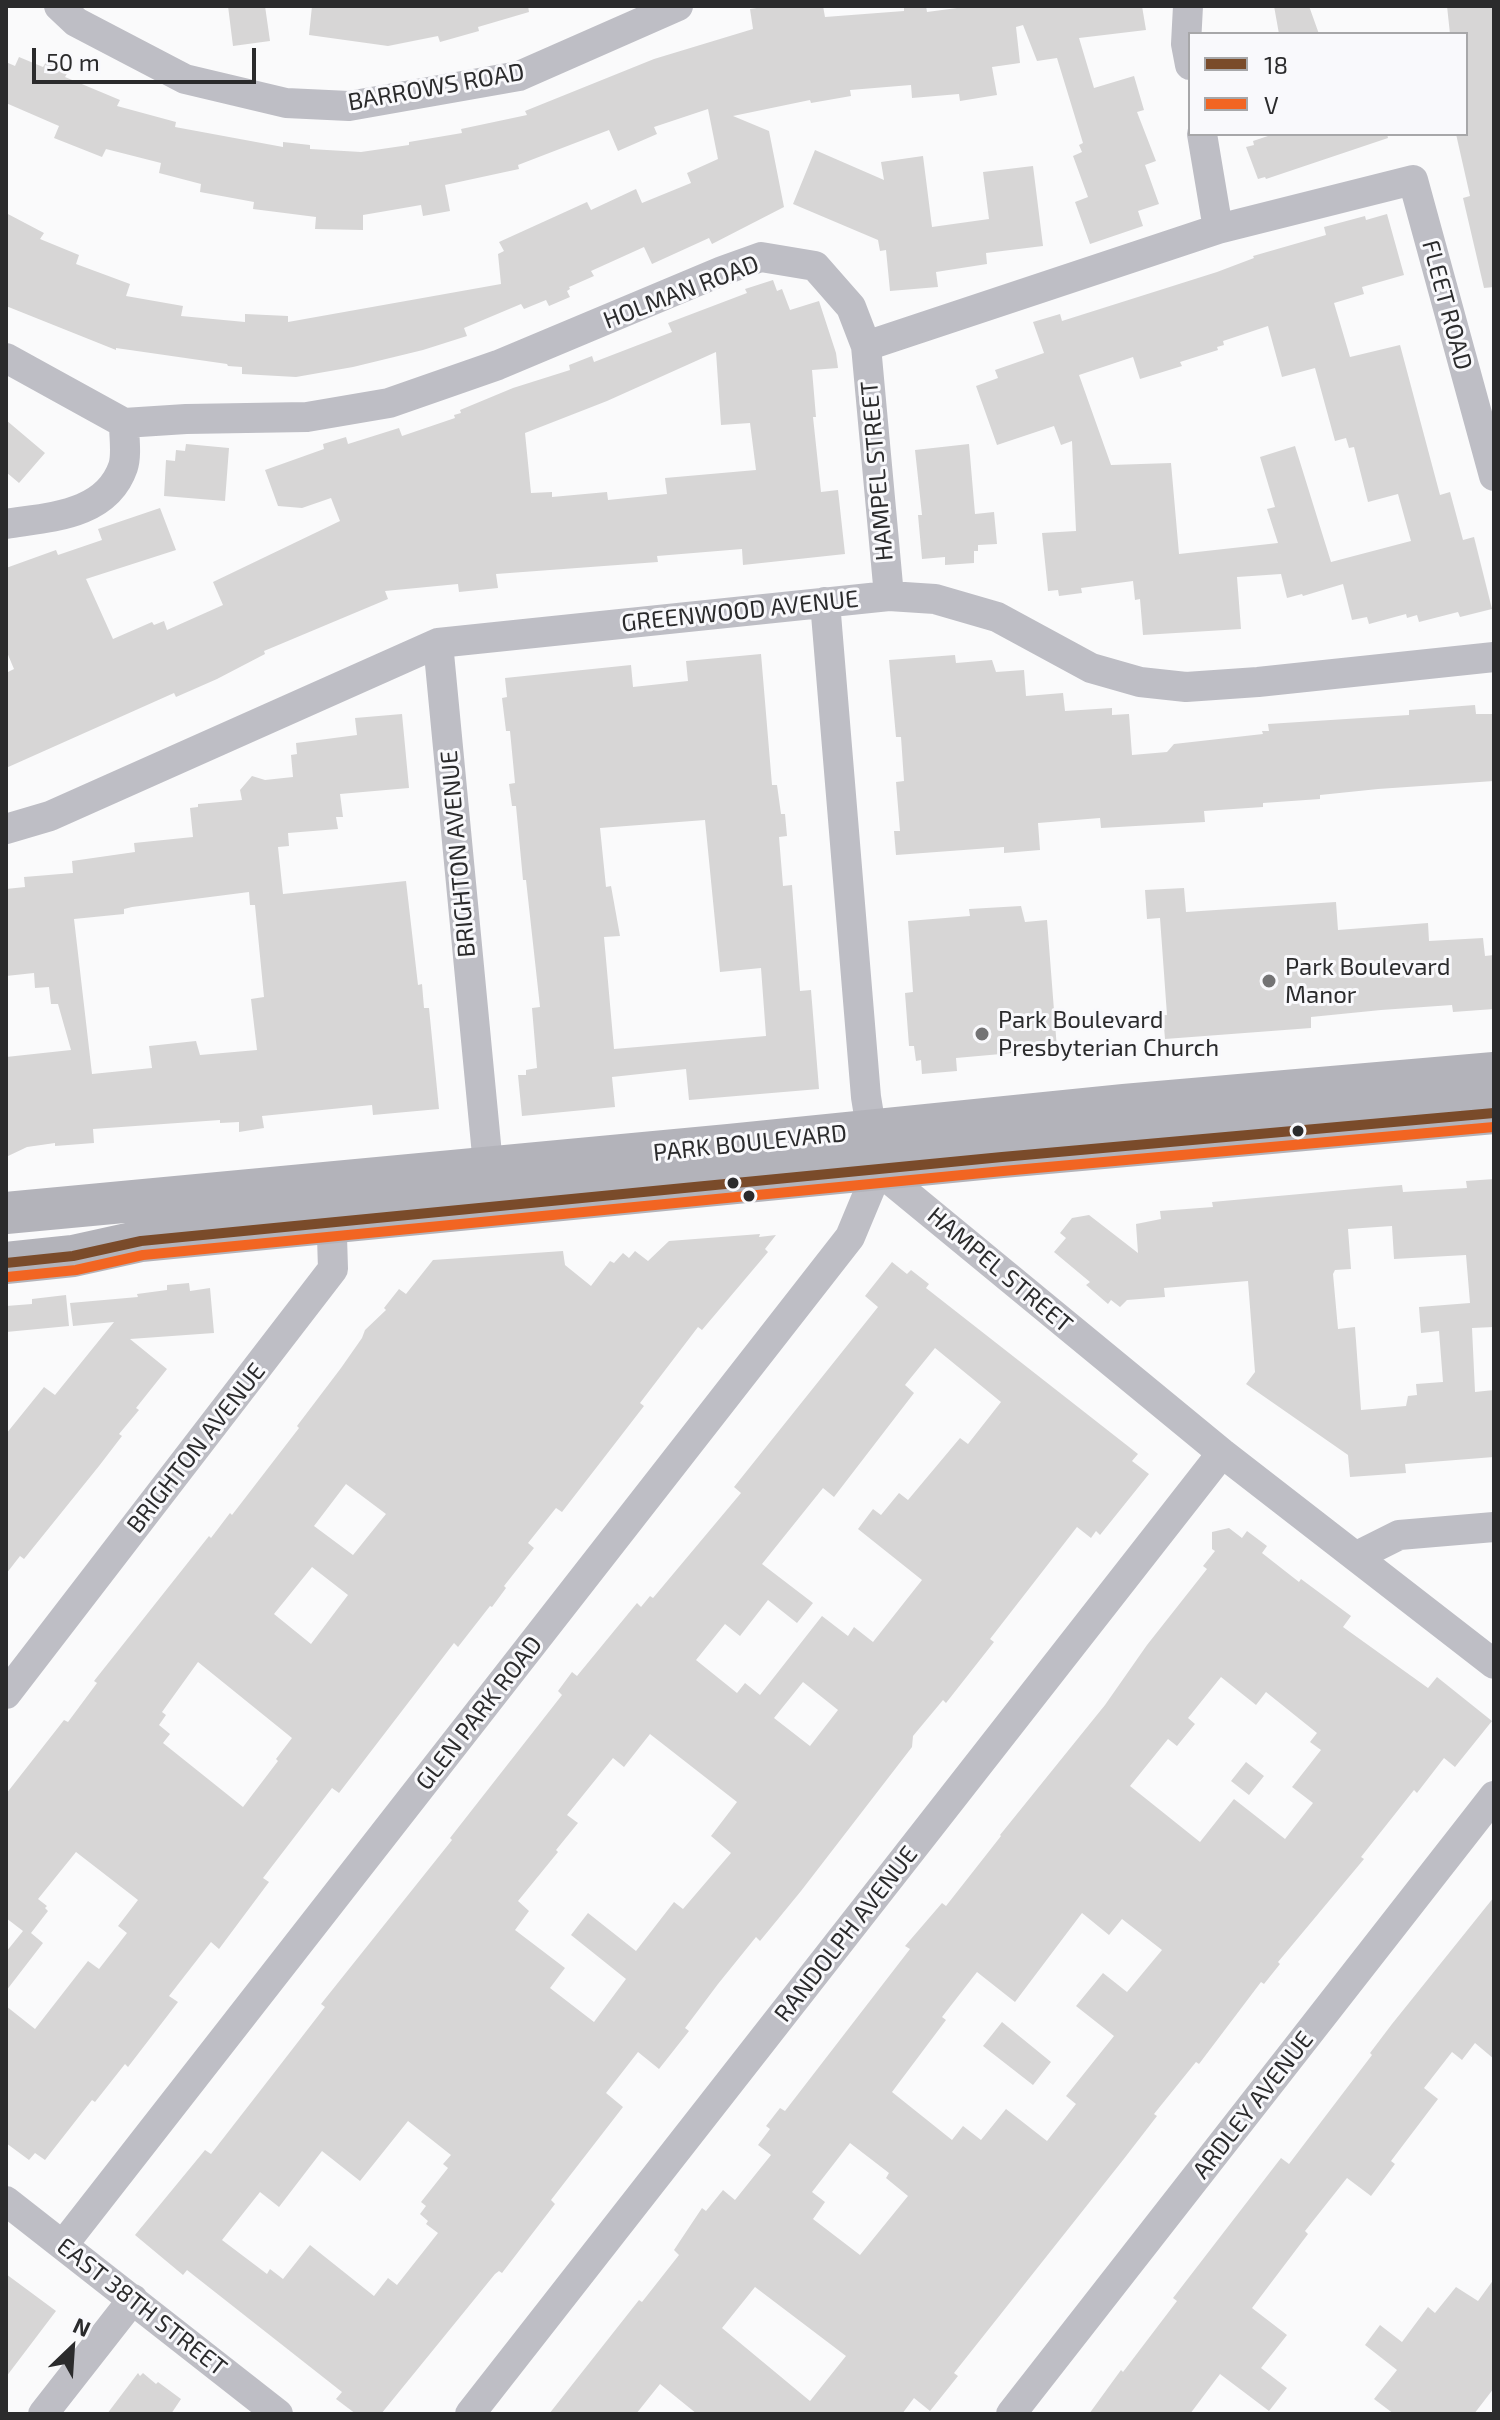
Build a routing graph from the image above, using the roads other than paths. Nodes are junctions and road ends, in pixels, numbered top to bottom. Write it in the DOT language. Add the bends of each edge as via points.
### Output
graph roads {
  1 [pos="59,6"];
  2 [pos="678,6"];
  3 [pos="1188,6"];
  4 [pos="1188,54"];
  5 [pos="1202,136"];
  6 [pos="1218,229"];
  7 [pos="866,346"];
  8 [pos="6,358"];
  9 [pos="124,423"];
  10 [pos="1494,476"];
  11 [pos="6,524"];
  12 [pos="889,596"];
  13 [pos="825,602"];
  14 [pos="438,643"];
  15 [pos="1494,657"];
  16 [pos="6,829"];
  17 [pos="1494,1073"];
  18 [pos="1494,1113"];
  19 [pos="875,1151"];
  20 [pos="490,1188"];
  21 [pos="331,1203"];
  22 [pos="6,1213"];
  23 [pos="6,1263"];
  24 [pos="1222,1453"];
  25 [pos="1494,1527"];
  26 [pos="1357,1556"];
  27 [pos="1494,1664"];
  28 [pos="6,1694"];
  29 [pos="1494,1796"];
  30 [pos="6,2201"];
  31 [pos="63,2245"];
  32 [pos="133,2299"];
  33 [pos="43,2414"];
  34 [pos="278,2414"];
  35 [pos="470,2414"];
  36 [pos="1011,2414"];
  1 -- 2 [label="street, BARROWS ROAD" via="76,22 185,79 286,103 349,106 519,76"];
  3 -- 4 [label="street"];
  5 -- 6 [label="street"];
  6 -- 7 [label="street"];
  6 -- 10 [label="street, FLEET ROAD" via="1413,180"];
  7 -- 9 [label="street, HOLMAN ROAD" via="851,307 815,266 761,257 498,365 389,403 307,417"];
  7 -- 12 [label="street, HAMPEL STREET"];
  8 -- 9 [label="street"];
  9 -- 11 [label="street" via="123,466 109,493 73,513"];
  12 -- 13 [label="street, GREENWOOD AVENUE"];
  12 -- 15 [label="street, GREENWOOD AVENUE" via="935,599 997,617 1091,668 1140,682 1186,687"];
  13 -- 14 [label="street, GREENWOOD AVENUE"];
  13 -- 19 [label="street" via="866,1097"];
  14 -- 16 [label="street, GREENWOOD AVENUE" via="50,816"];
  14 -- 20 [label="street, BRIGHTON AVENUE"];
  17 -- 19 [label="main road, PARK BOULEVARD" via="899,1126"];
  18 -- 19 [label="main road, PARK BOULEVARD"];
  19 -- 20 [label="main road, PARK BOULEVARD"];
  19 -- 24 [label="street, HAMPEL STREET"];
  19 -- 31 [label="street, GLEN PARK ROAD" via="850,1237"];
  20 -- 21 [label="main road, PARK BOULEVARD"];
  21 -- 22 [label="main road, PARK BOULEVARD"];
  21 -- 23 [label="main road, PARK BOULEVARD" via="73,1256"];
  21 -- 28 [label="street, BRIGHTON AVENUE" via="333,1269"];
  24 -- 26 [label="street, HAMPEL STREET"];
  24 -- 35 [label="street, RANDOLPH AVENUE"];
  25 -- 26 [label="street" via="1399,1535"];
  26 -- 27 [label="street, HAMPEL STREET"];
  29 -- 36 [label="street, ARDLEY AVENUE"];
  30 -- 31 [label="street, EAST 38TH STREET"];
  31 -- 32 [label="street, EAST 38TH STREET"];
  32 -- 33 [label="street"];
  32 -- 34 [label="street, EAST 38TH STREET"];
}
